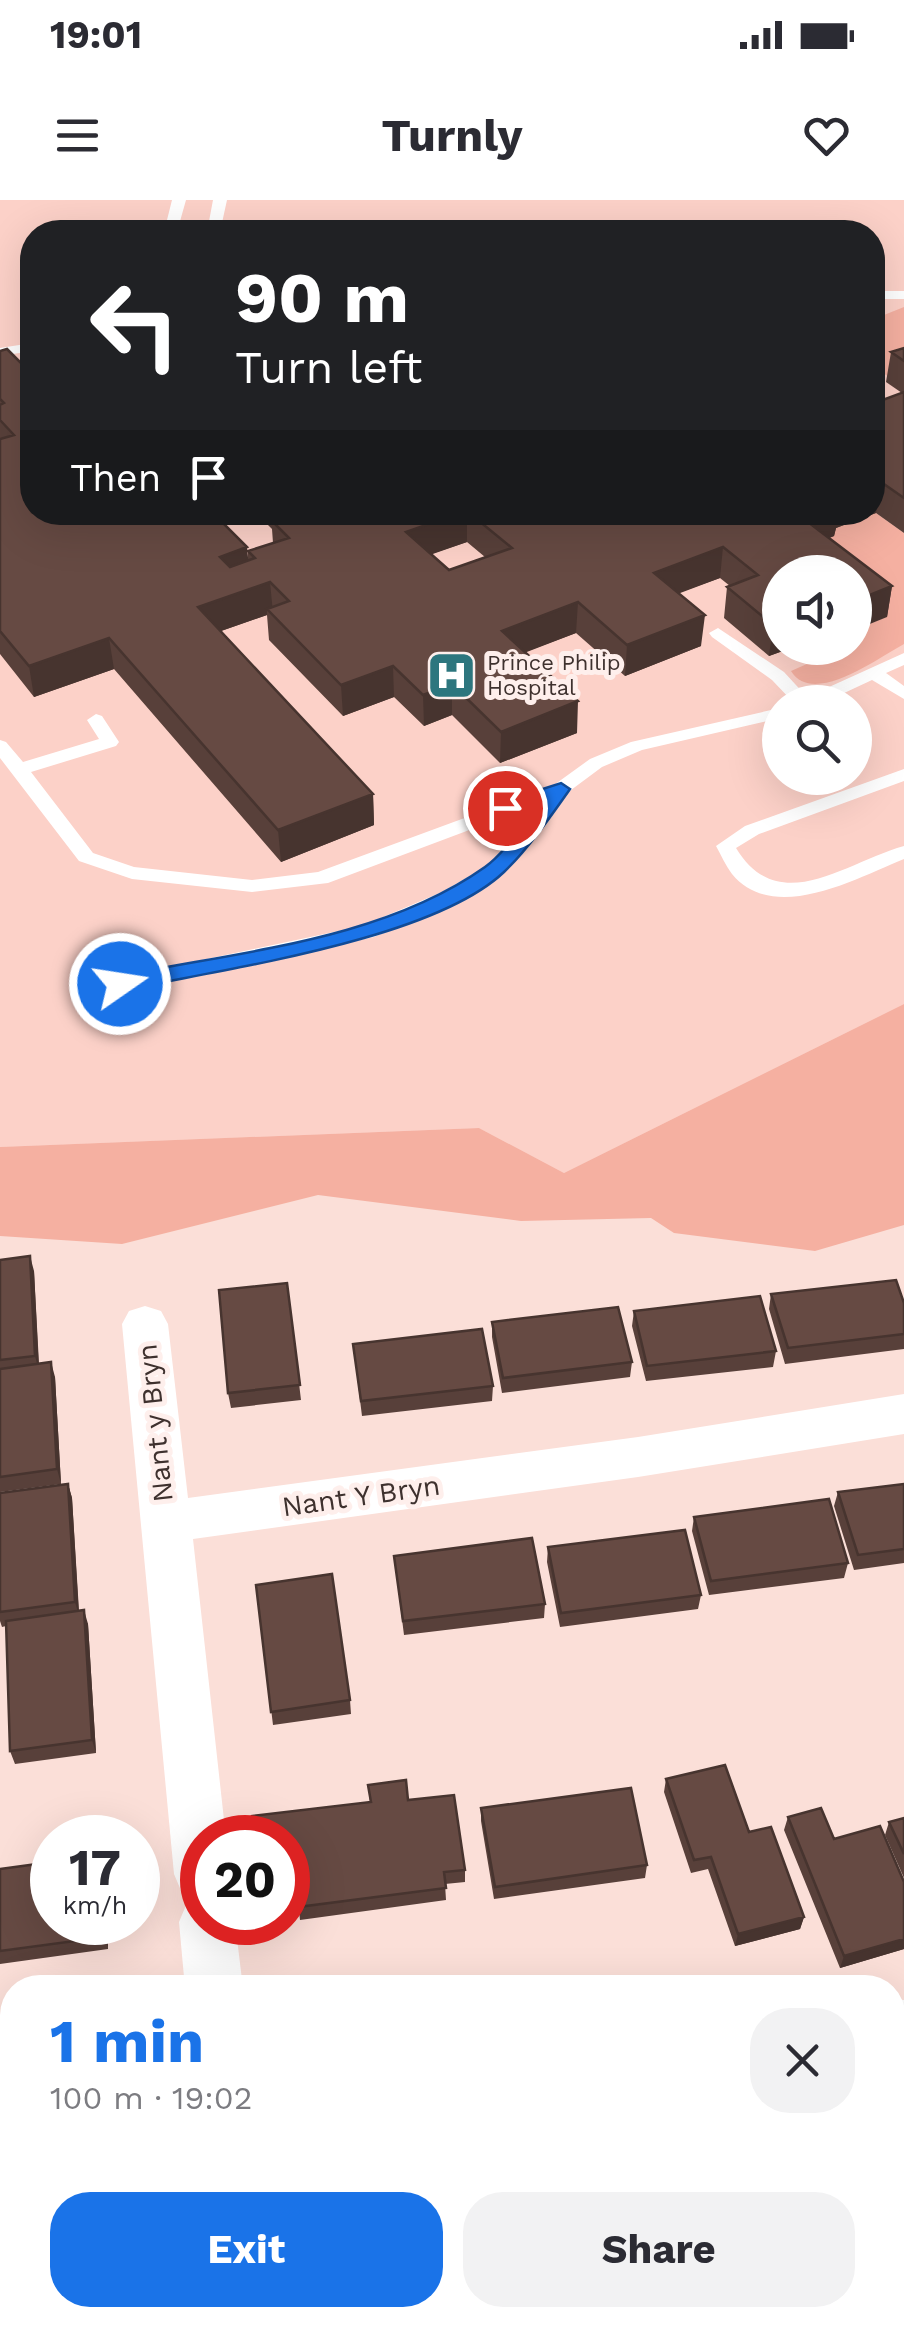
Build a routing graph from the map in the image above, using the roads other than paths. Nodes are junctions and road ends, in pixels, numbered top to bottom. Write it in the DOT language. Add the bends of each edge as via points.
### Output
graph roads {
  1 [pos="718,632"];
  2 [pos="904,658"];
  3 [pos="875,674"];
  4 [pos="786,685"];
  5 [pos="850,685"];
  6 [pos="904,694"];
  7 [pos="762,717"];
  8 [pos="96,720"];
  9 [pos="0,746"];
  10 [pos="20,769"];
  11 [pos="904,775"];
  12 [pos="561,789"];
  13 [pos="904,852"];
  14 [pos="120,984"];
  15 [pos="144,1324"];
  16 [pos="904,1414"];
  17 [pos="166,1522"];
  18 [pos="196,1815"];
  19 [pos="210,1945"];
  20 [pos="213,1975"];
  1 -- 4 [label="lane"];
  2 -- 3 [label="lane"];
  3 -- 5 [label="lane"];
  3 -- 6 [label="lane"];
  7 -- 12 [label="lane" via="637,746"];
  8 -- 10 [label="lane" via="110,742"];
  9 -- 10 [label="lane"];
  10 -- 12 [label="lane" via="86,857 132,873 252,886 321,878"];
  11 -- 13 [label="lane" via="725,846 759,889 774,892 799,890"];
  12 -- 14 [label="lane" via="496,869 449,897 367,932"];
  15 -- 17 [label="street, Nant y Bryn"];
  16 -- 17 [label="street, Nant Y Bryn" via="638,1458"];
  17 -- 18 [label="street, Nant Y Bryn"];
  19 -- 20 [label="street"];
}
